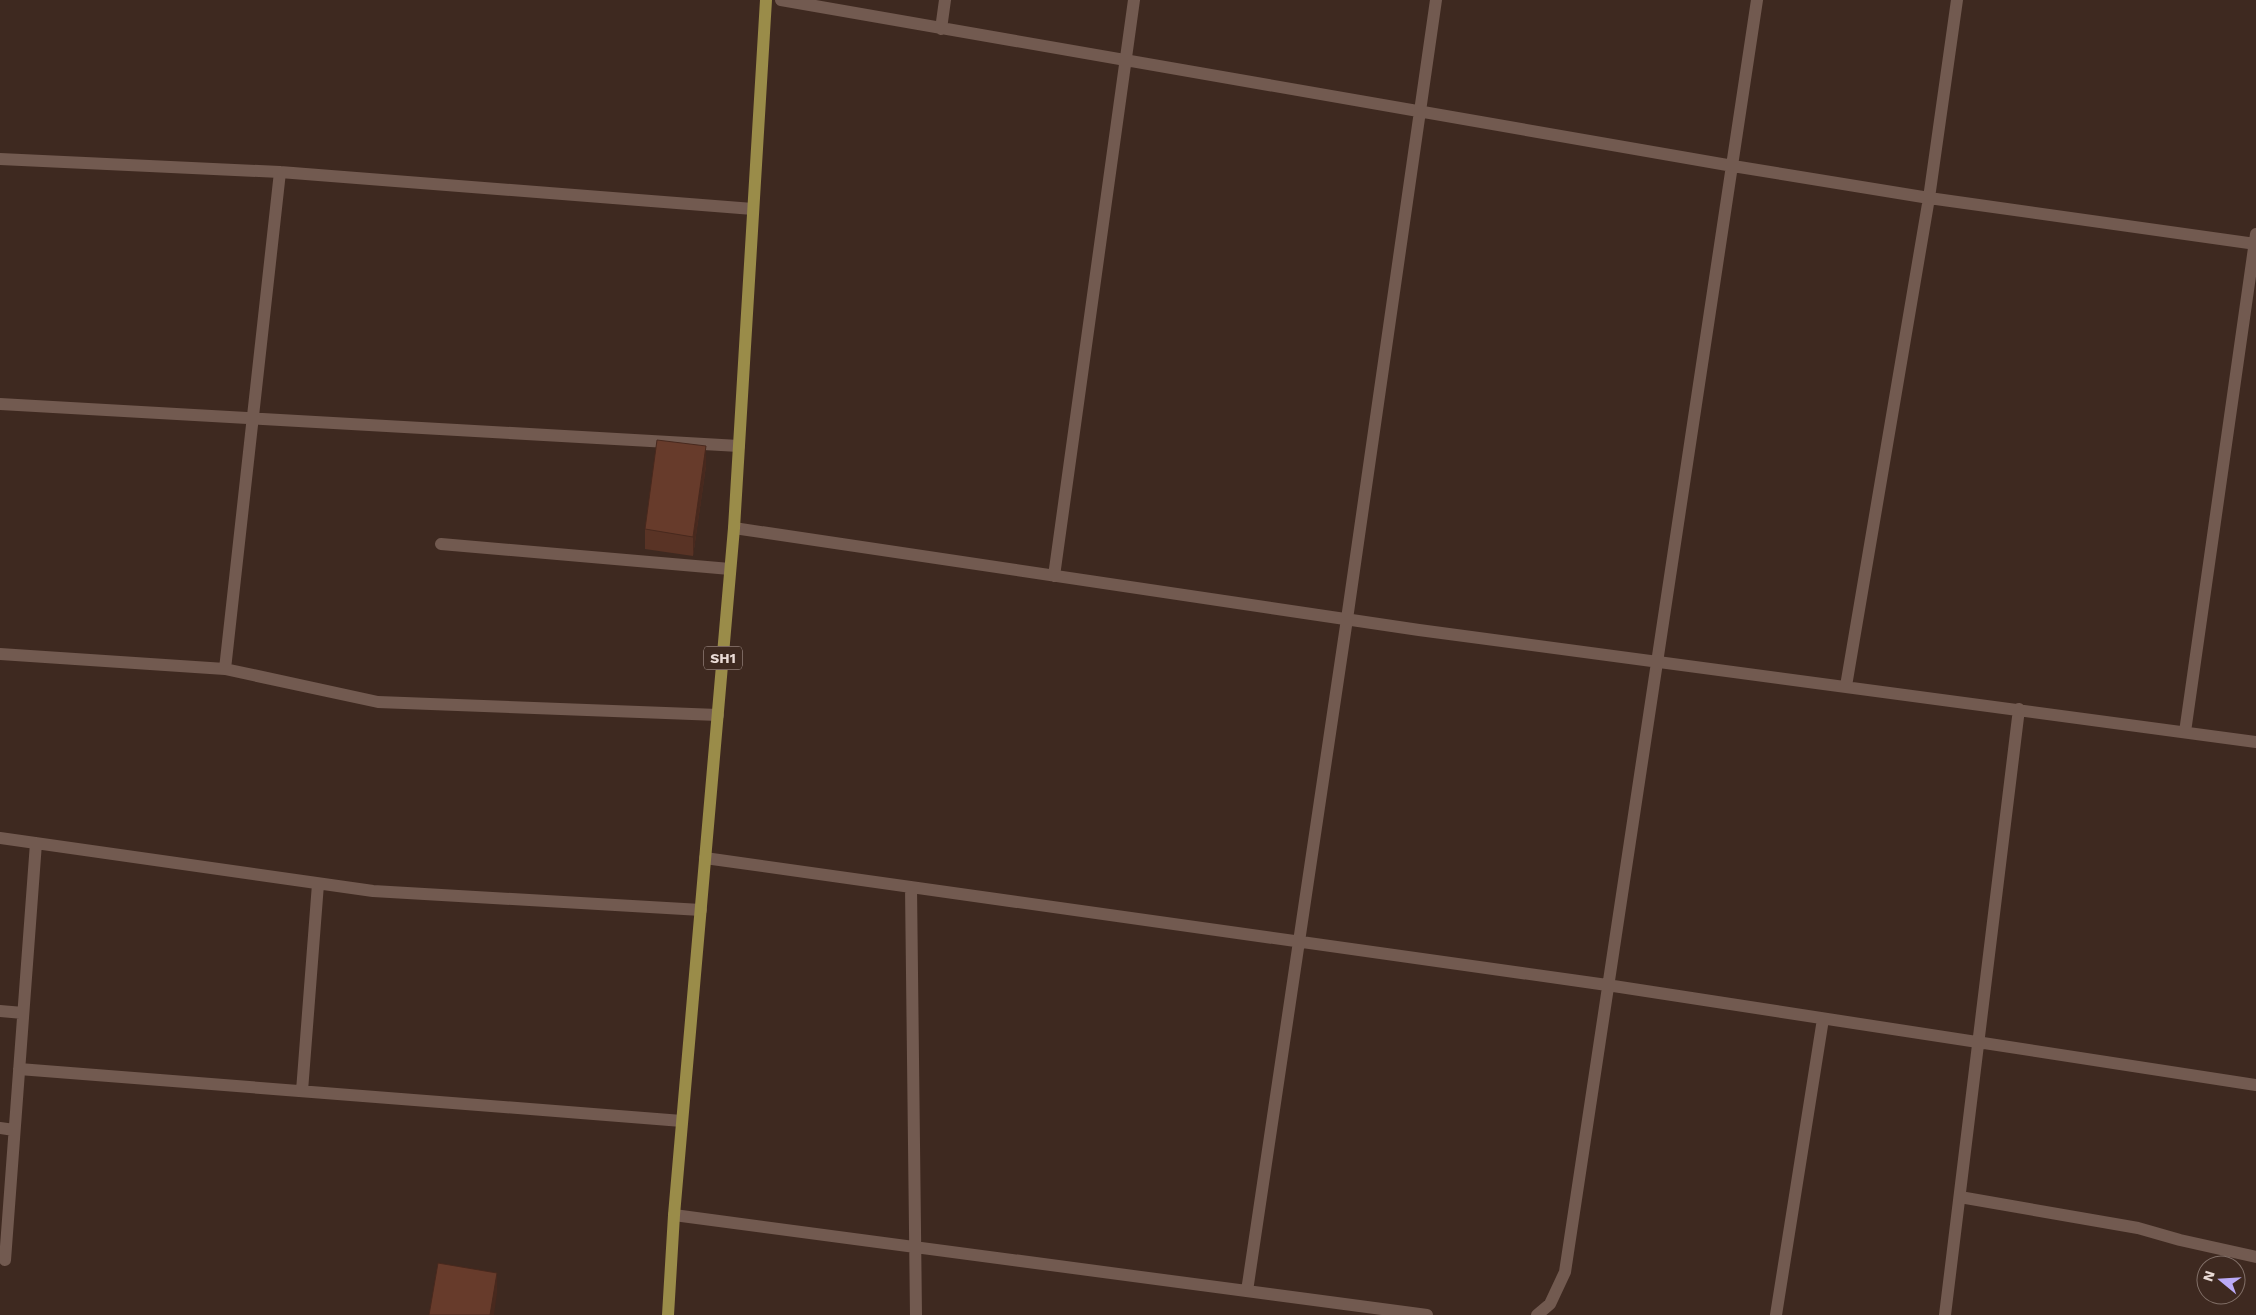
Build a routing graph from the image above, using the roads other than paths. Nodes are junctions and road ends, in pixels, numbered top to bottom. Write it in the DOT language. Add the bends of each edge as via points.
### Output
graph roads {
  1 [pos="766,0"];
  2 [pos="782,0"];
  3 [pos="945,0"];
  4 [pos="1134,0"];
  5 [pos="1436,0"];
  6 [pos="1757,0"];
  7 [pos="1957,0"];
  8 [pos="941,28"];
  9 [pos="1125,62"];
  10 [pos="1419,113"];
  11 [pos="0,159"];
  12 [pos="1733,166"];
  13 [pos="280,172"];
  14 [pos="1929,198"];
  15 [pos="753,209"];
  16 [pos="2256,240"];
  17 [pos="0,404"];
  18 [pos="252,419"];
  19 [pos="739,446"];
  20 [pos="734,528"];
  21 [pos="441,544"];
  22 [pos="730,569"];
  23 [pos="1054,576"];
  24 [pos="1347,619"];
  25 [pos="0,654"];
  26 [pos="1658,663"];
  27 [pos="225,669"];
  28 [pos="1846,686"];
  29 [pos="2019,710"];
  30 [pos="718,714"];
  31 [pos="2185,732"];
  32 [pos="2256,742"];
  33 [pos="0,838"];
  34 [pos="36,843"];
  35 [pos="705,858"];
  36 [pos="318,884"];
  37 [pos="912,887"];
  38 [pos="701,910"];
  39 [pos="1298,941"];
  40 [pos="1607,985"];
  41 [pos="0,1011"];
  42 [pos="23,1013"];
  43 [pos="1823,1019"];
  44 [pos="1979,1043"];
  45 [pos="19,1069"];
  46 [pos="2256,1085"];
  47 [pos="302,1091"];
  48 [pos="682,1121"];
  49 [pos="0,1128"];
  50 [pos="14,1130"];
  51 [pos="1960,1197"];
  52 [pos="674,1215"];
  53 [pos="914,1247"];
  54 [pos="2256,1257"];
  55 [pos="5,1260"];
  56 [pos="1247,1291"];
  57 [pos="668,1315"];
  58 [pos="916,1315"];
  59 [pos="1427,1315"];
  60 [pos="1537,1315"];
  61 [pos="1776,1315"];
  62 [pos="1945,1315"];
  1 -- 15 [label="main road, SH1"];
  2 -- 8 [label="street"];
  3 -- 8 [label="street"];
  4 -- 9 [label="street"];
  5 -- 10 [label="street"];
  6 -- 12 [label="street"];
  7 -- 14 [label="street"];
  8 -- 9 [label="street"];
  9 -- 10 [label="street"];
  9 -- 23 [label="street"];
  10 -- 12 [label="street"];
  10 -- 24 [label="street"];
  11 -- 13 [label="street"];
  12 -- 14 [label="street"];
  12 -- 26 [label="street"];
  13 -- 15 [label="street"];
  13 -- 18 [label="street"];
  14 -- 16 [label="street"];
  14 -- 28 [label="street"];
  15 -- 19 [label="main road, SH1"];
  16 -- 31 [label="street"];
  17 -- 18 [label="street"];
  18 -- 19 [label="street"];
  18 -- 27 [label="street"];
  19 -- 20 [label="main road, SH1"];
  20 -- 22 [label="main road, SH1"];
  20 -- 23 [label="street"];
  21 -- 22 [label="street"];
  22 -- 30 [label="main road, SH1"];
  23 -- 24 [label="street"];
  24 -- 26 [label="street"];
  24 -- 39 [label="street"];
  25 -- 27 [label="street"];
  26 -- 28 [label="street"];
  26 -- 40 [label="street"];
  27 -- 30 [label="street" via="378,702"];
  28 -- 29 [label="street"];
  29 -- 31 [label="street"];
  29 -- 44 [label="street"];
  30 -- 35 [label="main road, SH1"];
  31 -- 32 [label="street"];
  33 -- 34 [label="street"];
  34 -- 36 [label="street"];
  34 -- 42 [label="street"];
  35 -- 37 [label="street"];
  35 -- 38 [label="main road, SH1"];
  36 -- 38 [label="street" via="373,891"];
  36 -- 47 [label="street"];
  37 -- 39 [label="street"];
  37 -- 53 [label="street"];
  38 -- 48 [label="main road, SH1"];
  39 -- 40 [label="street"];
  39 -- 56 [label="street"];
  40 -- 43 [label="street"];
  40 -- 60 [label="street" via="1566,1272 1550,1304"];
  41 -- 42 [label="street"];
  42 -- 45 [label="street"];
  43 -- 44 [label="street"];
  43 -- 61 [label="street"];
  44 -- 46 [label="street"];
  44 -- 51 [label="street"];
  45 -- 47 [label="street"];
  45 -- 50 [label="street"];
  47 -- 48 [label="street"];
  48 -- 52 [label="main road, SH1"];
  49 -- 50 [label="street"];
  50 -- 55 [label="street"];
  51 -- 54 [label="street" via="2138,1228"];
  51 -- 62 [label="street"];
  52 -- 53 [label="street"];
  52 -- 57 [label="main road, SH1"];
  53 -- 56 [label="street"];
  53 -- 58 [label="street"];
  56 -- 59 [label="street"];
}
